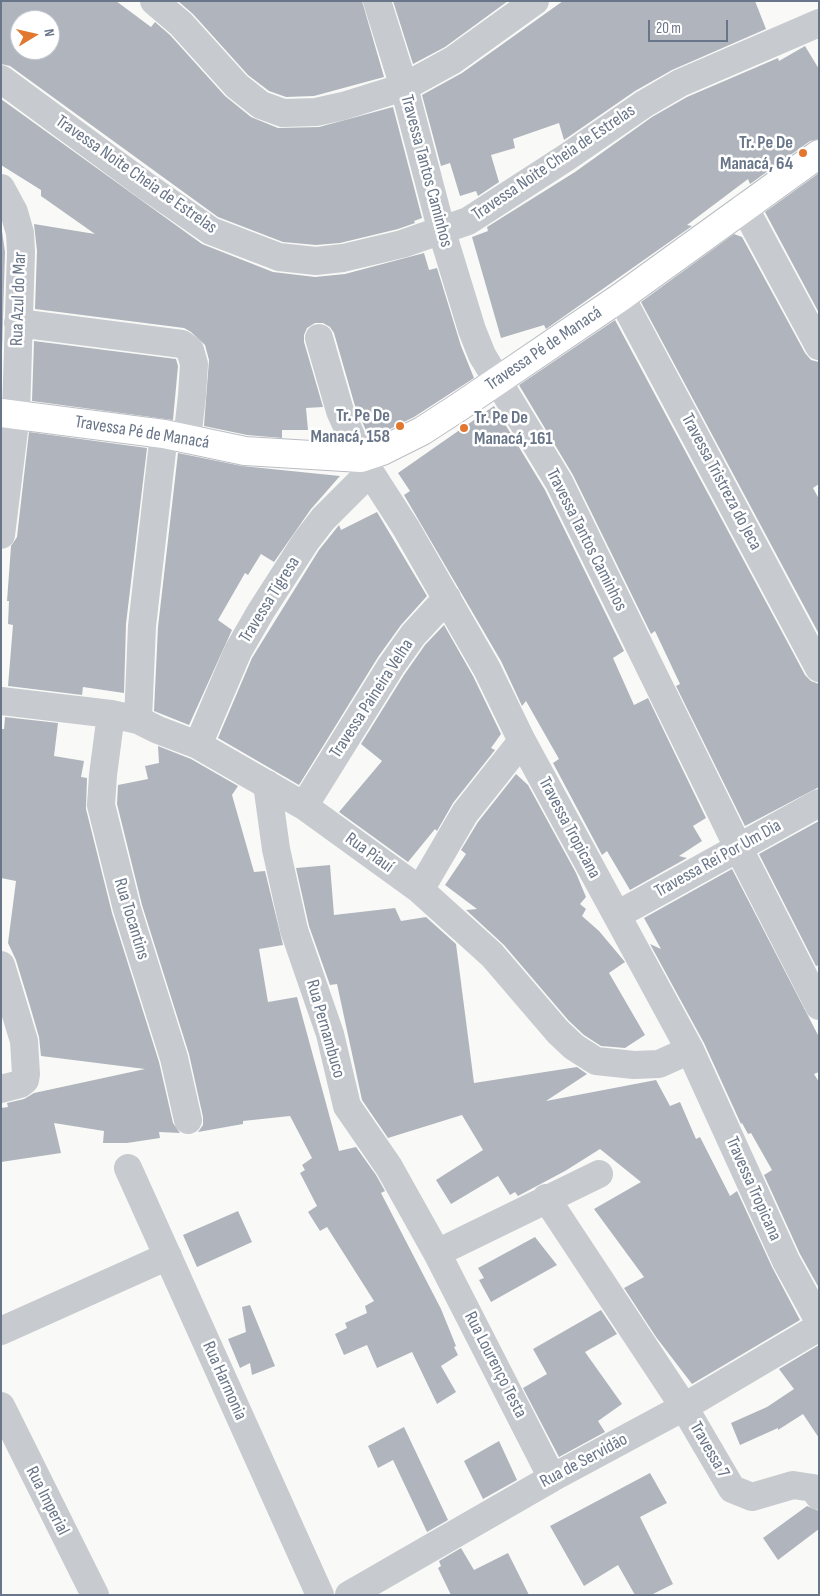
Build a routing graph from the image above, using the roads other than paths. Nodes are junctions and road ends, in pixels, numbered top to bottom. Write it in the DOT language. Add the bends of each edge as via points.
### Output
graph roads {
  1 [pos="154,1"];
  2 [pos="377,1"];
  3 [pos="535,1"];
  4 [pos="815,1"];
  5 [pos="819,11"];
  6 [pos="819,23"];
  7 [pos="1,80"];
  8 [pos="404,87"];
  9 [pos="819,154"];
  10 [pos="1,188"];
  11 [pos="744,207"];
  12 [pos="442,232"];
  13 [pos="621,297"];
  14 [pos="18,323"];
  15 [pos="319,338"];
  16 [pos="819,346"];
  17 [pos="497,380"];
  18 [pos="9,413"];
  19 [pos="176,436"];
  20 [pos="366,465"];
  21 [pos="1,535"];
  22 [pos="447,598"];
  23 [pos="819,668"];
  24 [pos="1,701"];
  25 [pos="111,714"];
  26 [pos="138,720"];
  27 [pos="522,741"];
  28 [pos="198,746"];
  29 [pos="267,784"];
  30 [pos="819,803"];
  31 [pos="304,806"];
  32 [pos="738,847"];
  33 [pos="420,890"];
  34 [pos="617,914"];
  35 [pos="1,965"];
  36 [pos="819,1006"];
  37 [pos="690,1050"];
  38 [pos="13,1084"];
  39 [pos="188,1120"];
  40 [pos="128,1168"];
  41 [pos="599,1174"];
  42 [pos="546,1198"];
  43 [pos="437,1253"];
  44 [pos="168,1256"];
  45 [pos="819,1321"];
  46 [pos="819,1326"];
  47 [pos="1,1331"];
  48 [pos="1,1406"];
  49 [pos="684,1407"];
  50 [pos="552,1478"];
  51 [pos="819,1496"];
  52 [pos="96,1595"];
  53 [pos="320,1595"];
  54 [pos="349,1595"];
  1 -- 8 [label="street" via="181,24 237,86 261,105 283,113 316,112"];
  2 -- 8 [label="street, Travessa Tantos Caminhos"];
  3 -- 8 [label="street" via="453,60"];
  4 -- 5 [label="street"];
  6 -- 12 [label="street, Travessa Noite Cheia de Estrelas" via="680,83 490,208"];
  7 -- 12 [label="street, Travessa Noite Cheia de Estrelas" via="211,231 247,246 279,257 316,261 343,258"];
  8 -- 12 [label="street, Travessa Tantos Caminhos"];
  9 -- 11 [label="street, Travessa Pé de Manacá"];
  10 -- 14 [label="street, Rua Azul do Mar" via="14,212 20,233"];
  11 -- 13 [label="street, Travessa Pé de Manacá"];
  11 -- 16 [label="street"];
  12 -- 17 [label="street, Travessa Tantos Caminhos" via="472,330"];
  13 -- 17 [label="street, Travessa Pé de Manacá"];
  13 -- 23 [label="street, Travessa Tristreza do Jeca"];
  14 -- 18 [label="street, Rua Azul do Mar"];
  14 -- 19 [label="street" via="182,344 190,350 194,364"];
  15 -- 20 [label="street, Travessa Tropicana" via="340,412"];
  17 -- 20 [label="street, Travessa Pé de Manacá" via="422,431 382,451"];
  17 -- 32 [label="street, Travessa Tantos Caminhos" via="559,482"];
  18 -- 19 [label="street, Travessa Pé de Manacá"];
  18 -- 21 [label="street, Rua Azul do Mar"];
  19 -- 20 [label="street, Travessa Pé de Manacá" via="245,451"];
  19 -- 26 [label="street" via="142,626"];
  20 -- 22 [label="street, Travessa Tropicana"];
  20 -- 28 [label="street, Travessa Tigresa" via="306,541 261,611 238,651"];
  22 -- 27 [label="street, Travessa Tropicana"];
  22 -- 31 [label="street, Travessa Paineira Velha" via="426,619 397,658"];
  24 -- 25 [label="street, Rua Piauí"];
  25 -- 26 [label="street, Rua Piauí"];
  25 -- 39 [label="street, Rua Tocantins" via="101,805 126,909 174,1058"];
  26 -- 28 [label="street, Rua Piauí"];
  27 -- 33 [label="street" via="465,813"];
  27 -- 34 [label="street, Travessa Tropicana"];
  28 -- 29 [label="street, Rua Piauí"];
  29 -- 31 [label="street, Rua Piauí"];
  29 -- 43 [label="street, Rua Pernambuco" via="276,849 294,930 330,1034 347,1106 389,1167"];
  30 -- 32 [label="street, Travessa Rei Por Um Dia"];
  31 -- 33 [label="street, Rua Piauí"];
  32 -- 34 [label="street, Travessa Rei Por Um Dia"];
  32 -- 36 [label="street, Travessa Tantos Caminhos"];
  33 -- 37 [label="street, Rua Piauí" via="492,956 558,1032 596,1061 634,1066 660,1064"];
  34 -- 37 [label="street, Travessa Tropicana"];
  35 -- 38 [label="street" via="24,1041"];
  37 -- 45 [label="street, Travessa Tropicana" via="786,1261"];
  40 -- 44 [label="street, Rua Harmonia"];
  41 -- 42 [label="street"];
  42 -- 43 [label="street"];
  42 -- 49 [label="street, Travessa 7"];
  43 -- 50 [label="street, Rua Lourenço Testa"];
  44 -- 47 [label="street"];
  44 -- 53 [label="street, Rua Harmonia"];
  46 -- 49 [label="street, Rua de Servidão"];
  48 -- 52 [label="street, Rua Imperial"];
  49 -- 50 [label="street, Rua de Servidão"];
  49 -- 51 [label="street, Travessa 7" via="732,1489 752,1497 793,1485 813,1488"];
  50 -- 54 [label="street, Rua de Servidão"];
}
